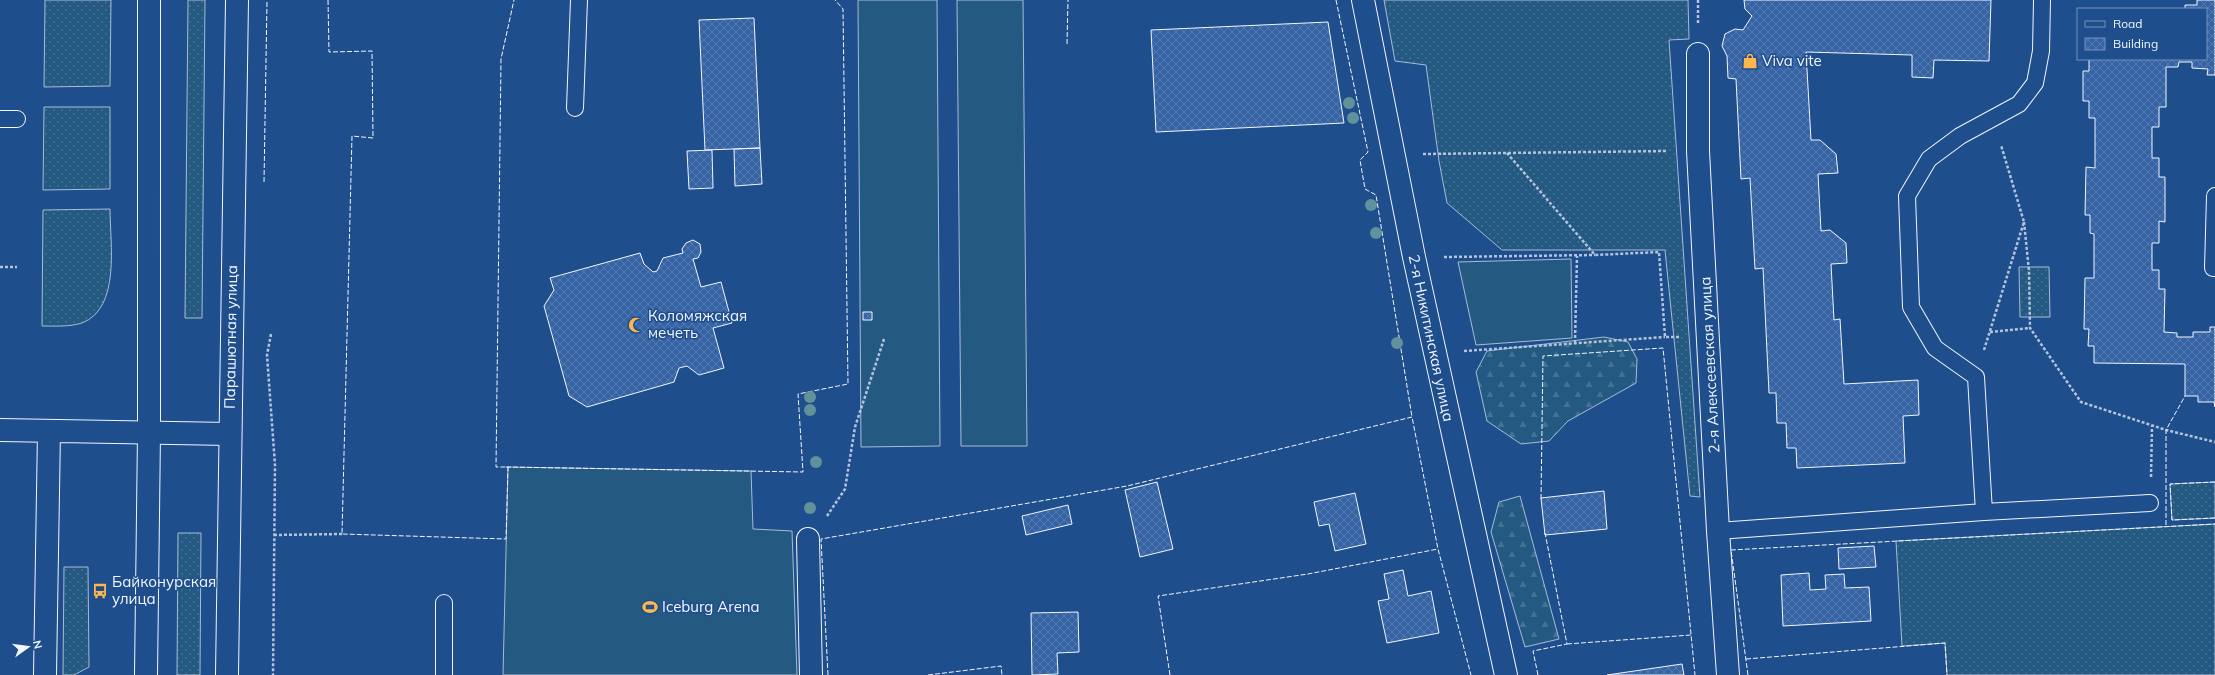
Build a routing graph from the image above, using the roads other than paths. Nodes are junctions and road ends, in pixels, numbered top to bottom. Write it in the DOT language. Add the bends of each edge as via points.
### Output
graph roads {
  1 [pos="149,0"];
  2 [pos="237,0"];
  3 [pos="579,0"];
  4 [pos="1363,0"];
  5 [pos="2042,0"];
  6 [pos="1698,54"];
  7 [pos="576,108"];
  8 [pos="0,119"];
  9 [pos="17,119"];
  10 [pos="2215,196"];
  11 [pos="2215,268"];
  12 [pos="0,430"];
  13 [pos="49,431"];
  14 [pos="149,433"];
  15 [pos="230,434"];
  16 [pos="2150,504"];
  17 [pos="1984,512"];
  18 [pos="1718,531"];
  19 [pos="808,539"];
  20 [pos="444,603"];
  21 [pos="45,675"];
  22 [pos="146,675"];
  23 [pos="227,675"];
  24 [pos="444,675"];
  25 [pos="811,675"];
  26 [pos="1506,675"];
  27 [pos="1728,675"];
  1 -- 14 [label="street"];
  2 -- 15 [label="street, Парашютная улица"];
  3 -- 7 [label="lane"];
  4 -- 26 [label="street, 2-я Никитинская улица" via="1434,353"];
  5 -- 17 [label="lane" via="2041,51 2035,84 2019,104 1960,136 1929,159 1907,196 1911,307 1935,348 1976,377"];
  6 -- 18 [label="street, 2-я Алексеевская улица" via="1698,151"];
  8 -- 9 [label="lane"];
  10 -- 11 [label="lane"];
  12 -- 13 [label="street"];
  13 -- 14 [label="street"];
  13 -- 21 [label="street"];
  14 -- 15 [label="street"];
  14 -- 22 [label="street"];
  15 -- 23 [label="street, Парашютная улица"];
  16 -- 17 [label="lane"];
  17 -- 18 [label="lane"];
  18 -- 27 [label="street, 2-я Алексеевская улица"];
  19 -- 25 [label="street"];
  20 -- 24 [label="lane"];
}
